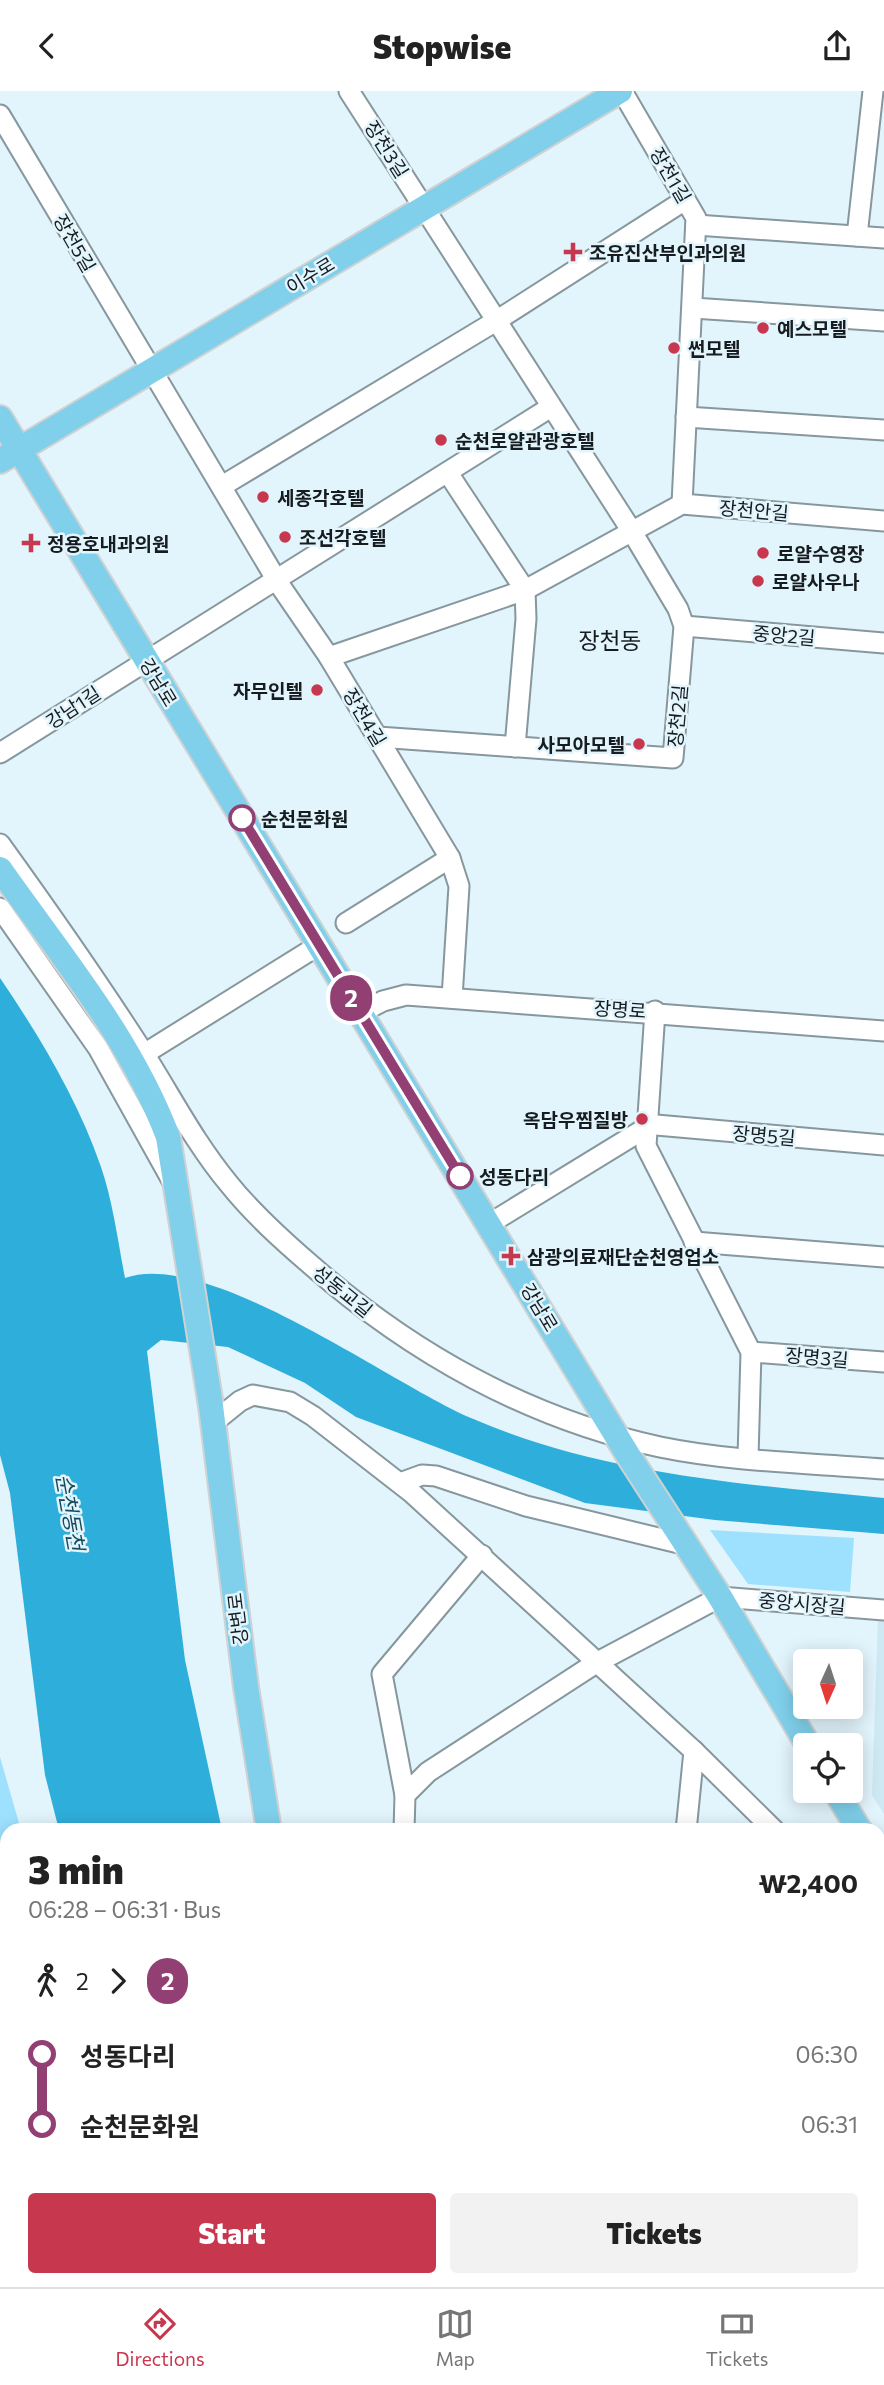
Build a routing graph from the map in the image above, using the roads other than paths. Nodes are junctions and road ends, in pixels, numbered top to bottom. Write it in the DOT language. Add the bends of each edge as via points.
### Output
graph roads {
  1 [pos="349,91"];
  2 [pos="621,91"];
  3 [pos="873,91"];
  4 [pos="0,115"];
  5 [pos="685,200"];
  6 [pos="423,207"];
  7 [pos="696,225"];
  8 [pos="857,236"];
  9 [pos="884,238"];
  10 [pos="692,307"];
  11 [pos="496,321"];
  12 [pos="884,321"];
  13 [pos="151,370"];
  14 [pos="551,407"];
  15 [pos="686,417"];
  16 [pos="0,418"];
  17 [pos="884,430"];
  18 [pos="9,455"];
  19 [pos="448,473"];
  20 [pos="222,486"];
  21 [pos="682,504"];
  22 [pos="884,521"];
  23 [pos="631,530"];
  24 [pos="276,578"];
  25 [pos="525,590"];
  26 [pos="684,626"];
  27 [pos="884,643"];
  28 [pos="329,657"];
  29 [pos="146,660"];
  30 [pos="378,737"];
  31 [pos="515,747"];
  32 [pos="0,753"];
  33 [pos="0,844"];
  34 [pos="450,858"];
  35 [pos="0,870"];
  36 [pos="0,887"];
  37 [pos="0,908"];
  38 [pos="346,923"];
  39 [pos="320,945"];
  40 [pos="452,997"];
  41 [pos="654,1011"];
  42 [pos="360,1013"];
  43 [pos="108,1019"];
  44 [pos="884,1031"];
  45 [pos="144,1053"];
  46 [pos="645,1126"];
  47 [pos="884,1145"];
  48 [pos="174,1184"];
  49 [pos="489,1224"];
  50 [pos="694,1242"];
  51 [pos="884,1257"];
  52 [pos="751,1352"];
  53 [pos="884,1362"];
  54 [pos="213,1414"];
  55 [pos="623,1446"];
  56 [pos="748,1457"];
  57 [pos="884,1469"];
  58 [pos="400,1483"];
  59 [pos="687,1545"];
  60 [pos="482,1555"];
  61 [pos="720,1597"];
  62 [pos="884,1610"];
  63 [pos="596,1663"];
  64 [pos="801,1733"];
  65 [pos="694,1751"];
  66 [pos="405,1795"];
  67 [pos="843,1803"];
  68 [pos="268,1823"];
  69 [pos="404,1823"];
  70 [pos="688,1823"];
  71 [pos="767,1823"];
  72 [pos="855,1823"];
  1 -- 6 [label="street, 장천3길"];
  2 -- 5 [label="street, 장천1길"];
  2 -- 6 [label="main road, 이수로"];
  3 -- 8 [label="street"];
  4 -- 13 [label="street, 장천5길"];
  5 -- 7 [label="street, 장천1길"];
  5 -- 11 [label="street"];
  6 -- 11 [label="street, 장천2길"];
  6 -- 13 [label="main road, 이수로"];
  7 -- 8 [label="street"];
  7 -- 10 [label="street, 장천1길"];
  8 -- 9 [label="street"];
  10 -- 12 [label="street"];
  10 -- 15 [label="street, 장천1길"];
  11 -- 14 [label="street, 장천2길"];
  11 -- 20 [label="street"];
  13 -- 18 [label="main road, 이수로"];
  13 -- 20 [label="street, 장천4길"];
  14 -- 19 [label="street"];
  14 -- 23 [label="street, 장천2길"];
  15 -- 17 [label="street"];
  15 -- 21 [label="street, 장천1길"];
  16 -- 18 [label="main road, 강남로"];
  18 -- 29 [label="main road, 강남로"];
  19 -- 24 [label="street"];
  19 -- 25 [label="street"];
  20 -- 24 [label="street, 장천4길"];
  21 -- 22 [label="street, 장천안길"];
  21 -- 23 [label="street"];
  23 -- 25 [label="street"];
  23 -- 26 [label="street, 장천2길"];
  24 -- 28 [label="street, 장천4길"];
  24 -- 29 [label="street"];
  25 -- 28 [label="street"];
  25 -- 31 [label="street"];
  26 -- 27 [label="street, 중앙2길"];
  26 -- 31 [label="street, 장천2길" via="673,758"];
  28 -- 30 [label="street, 장천4길"];
  29 -- 32 [label="street, 강남1길"];
  29 -- 39 [label="main road, 강남로"];
  30 -- 31 [label="street, 장천2길"];
  30 -- 34 [label="street, 장천4길"];
  33 -- 45 [label="street"];
  34 -- 38 [label="street"];
  34 -- 40 [label="street, 장천4길" via="459,896"];
  35 -- 43 [label="main road"];
  36 -- 48 [label="main road" via="111,1046 152,1126"];
  37 -- 48 [label="street" via="98,1048"];
  39 -- 42 [label="main road, 강남로"];
  39 -- 45 [label="street"];
  40 -- 41 [label="street, 장명로"];
  40 -- 42 [label="street, 장명로" via="406,995 383,1000"];
  41 -- 44 [label="street, 장명로"];
  41 -- 46 [label="street"];
  42 -- 49 [label="main road, 강남로"];
  43 -- 45 [label="street"];
  43 -- 48 [label="main road" via="156,1104 168,1137"];
  45 -- 55 [label="street, 성동교길" via="184,1124 227,1183 252,1212 340,1290 403,1337 482,1384"];
  46 -- 47 [label="street, 장명5길"];
  46 -- 49 [label="street"];
  46 -- 50 [label="street" via="651,1159"];
  48 -- 54 [label="main road, 강변로"];
  49 -- 55 [label="main road, 강남로"];
  50 -- 51 [label="street"];
  50 -- 52 [label="street"];
  52 -- 53 [label="street, 장명3길"];
  52 -- 56 [label="street"];
  54 -- 58 [label="street" via="253,1395 290,1402"];
  54 -- 68 [label="main road, 강변로"];
  55 -- 56 [label="street, 성동교길"];
  55 -- 59 [label="main road, 강남로"];
  56 -- 57 [label="street, 성동교길"];
  58 -- 59 [label="street" via="422,1475 436,1476 526,1506"];
  58 -- 60 [label="street"];
  59 -- 61 [label="main road"];
  60 -- 63 [label="street"];
  60 -- 66 [label="street" via="382,1674"];
  61 -- 62 [label="street, 중앙시장길"];
  61 -- 63 [label="street"];
  61 -- 64 [label="main road"];
  63 -- 65 [label="street"];
  63 -- 66 [label="street" via="455,1752"];
  65 -- 70 [label="street"];
  65 -- 71 [label="street"];
  66 -- 69 [label="street"];
  67 -- 72 [label="main road"];
}
